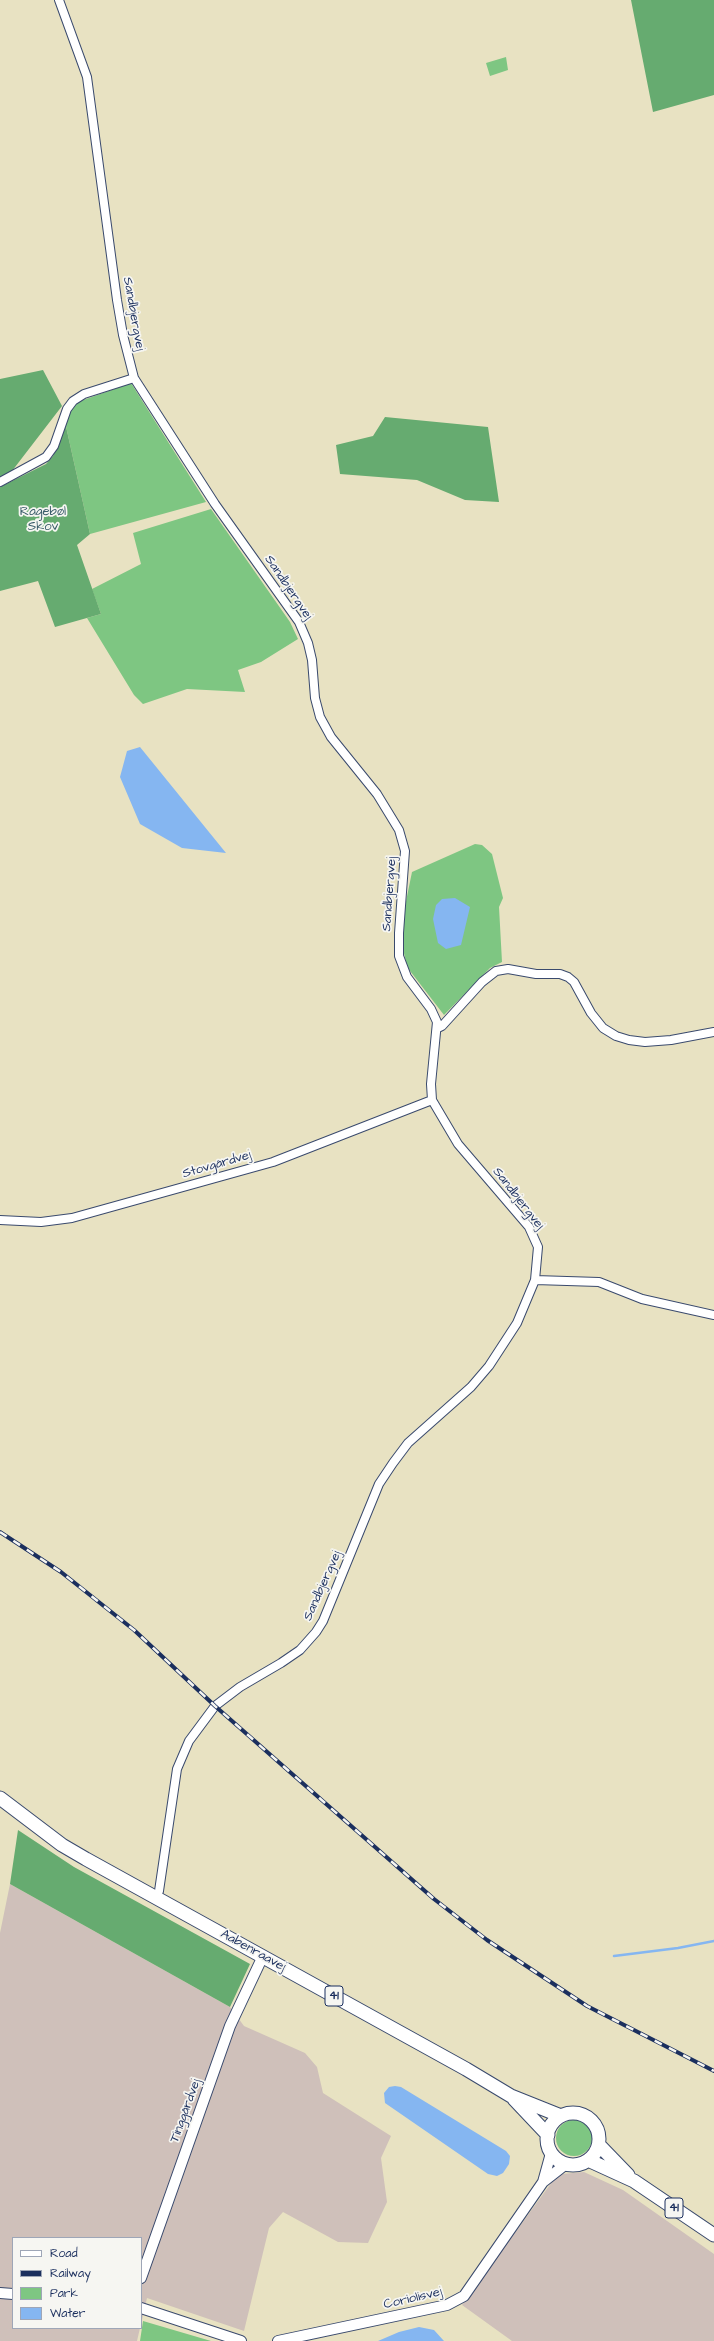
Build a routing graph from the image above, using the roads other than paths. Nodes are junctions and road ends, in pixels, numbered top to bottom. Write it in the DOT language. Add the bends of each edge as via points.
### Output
graph roads {
  1 [pos="59,0"];
  2 [pos="134,378"];
  3 [pos="0,482"];
  4 [pos="438,1028"];
  5 [pos="714,1032"];
  6 [pos="432,1100"];
  7 [pos="0,1220"];
  8 [pos="535,1280"];
  9 [pos="714,1315"];
  10 [pos="0,1798"];
  11 [pos="156,1898"];
  12 [pos="263,1956"];
  13 [pos="511,2096"];
  14 [pos="560,2116"];
  15 [pos="548,2135"];
  16 [pos="599,2145"];
  17 [pos="551,2153"];
  18 [pos="588,2160"];
  19 [pos="566,2164"];
  20 [pos="634,2181"];
  21 [pos="543,2182"];
  22 [pos="714,2235"];
  23 [pos="142,2275"];
  24 [pos="0,2293"];
  25 [pos="12,2294"];
  26 [pos="142,2308"];
  27 [pos="241,2341"];
  28 [pos="278,2341"];
  1 -- 2 [label="street, Sandbjergvej" via="87,77 117,300"];
  2 -- 3 [label="street" via="84,394 73,401 66,409 54,446 46,457"];
  2 -- 4 [label="street, Sandbjergvej" via="215,504 299,622 312,660 315,698 320,717 331,736 377,794 399,830 405,851 399,933 400,956 407,977 430,1008"];
  4 -- 5 [label="street" via="482,982 496,971 508,970 560,974 568,977 574,982 591,1014 603,1028 628,1040 645,1042"];
  4 -- 6 [label="street, Sandbjergvej" via="431,1084"];
  6 -- 7 [label="street, Stovgårdvej" via="273,1162 87,1214 41,1222"];
  6 -- 8 [label="street, Sandbjergvej" via="458,1144 534,1236 538,1247"];
  8 -- 9 [label="street" via="599,1282 642,1299"];
  8 -- 11 [label="street, Sandbjergvej" via="517,1323 489,1366 471,1387 408,1443 379,1484 323,1621 316,1632 300,1650 240,1687 215,1706 189,1741 176,1769"];
  10 -- 11 [label="main road, Aabenraavej / 41" via="62,1845"];
  11 -- 12 [label="main road, Aabenraavej / 41"];
  12 -- 13 [label="main road, Aabenraavej / 41"];
  12 -- 23 [label="street, Tinggårdvej" via="230,2026"];
  13 -- 14 [label="main road, Aabenraavej / 41"];
  13 -- 15 [label="main road, Aabenraavej / 41"];
  14 -- 15 [label="main road" via="554,2121"];
  14 -- 16 [label="main road, 41" via="576,2113 590,2119 599,2132"];
  15 -- 17 [label="main road"];
  16 -- 18 [label="main road"];
  16 -- 20 [label="main road, 41"];
  17 -- 19 [label="main road"];
  17 -- 21 [label="street, Coriolisvej"];
  18 -- 19 [label="main road" via="575,2165"];
  18 -- 20 [label="main road, 41"];
  19 -- 21 [label="street, Coriolisvej"];
  20 -- 22 [label="main road, 41"];
  21 -- 28 [label="street, Coriolisvej" via="464,2296 447,2305"];
  24 -- 25 [label="street"];
  26 -- 27 [label="street"];
}
